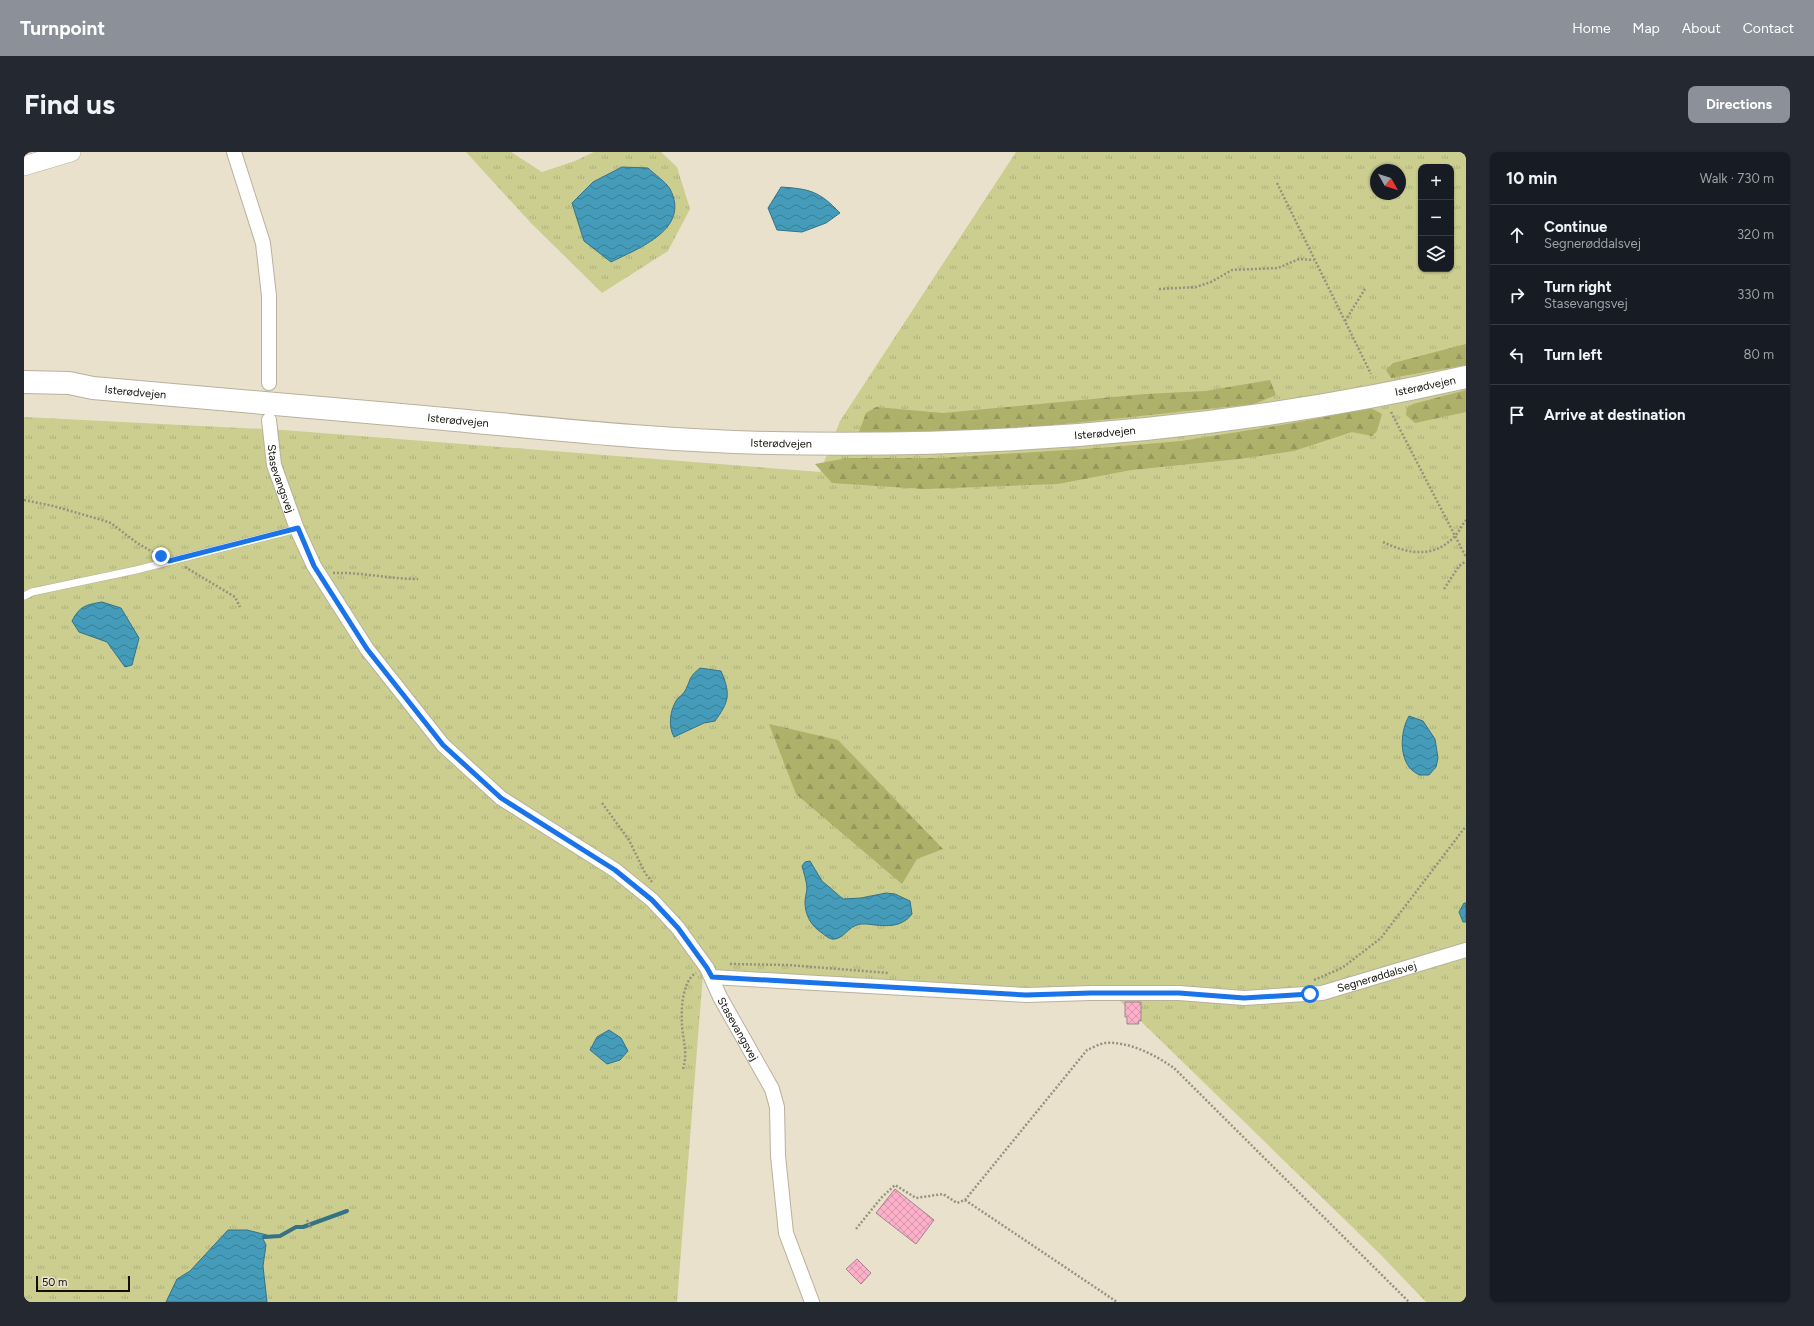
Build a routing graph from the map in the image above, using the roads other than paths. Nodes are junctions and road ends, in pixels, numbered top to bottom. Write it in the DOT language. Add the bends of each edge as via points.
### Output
graph roads {
  1 [pos="71,152"];
  2 [pos="234,152"];
  3 [pos="24,166"];
  4 [pos="1466,377"];
  5 [pos="24,382"];
  6 [pos="269,383"];
  7 [pos="93,388"];
  8 [pos="24,390"];
  9 [pos="269,420"];
  10 [pos="298,528"];
  11 [pos="24,596"];
  12 [pos="1466,950"];
  13 [pos="710,973"];
  14 [pos="812,1302"];
  1 -- 3 [label="street"];
  2 -- 6 [label="street" via="263,243 269,296"];
  4 -- 7 [label="highway, Isterødvejen" via="1306,409 1161,428 1034,439 884,444 768,443 632,436"];
  5 -- 7 [label="highway, Isterødvejen"];
  7 -- 8 [label="highway, Isterødvejen" via="68,391"];
  9 -- 10 [label="street, Stasevangsvej" via="274,465"];
  10 -- 11 [label="lane"];
  10 -- 13 [label="street, Stasevangsvej" via="314,566 367,649 443,745 501,798 615,870 652,900 678,928"];
  12 -- 13 [label="street, Segnerøddalsvej" via="1322,993 1244,998 1179,993 1026,995"];
  13 -- 14 [label="street, Stasevangsvej" via="720,997 772,1089 777,1107 778,1156 786,1233"];
}
